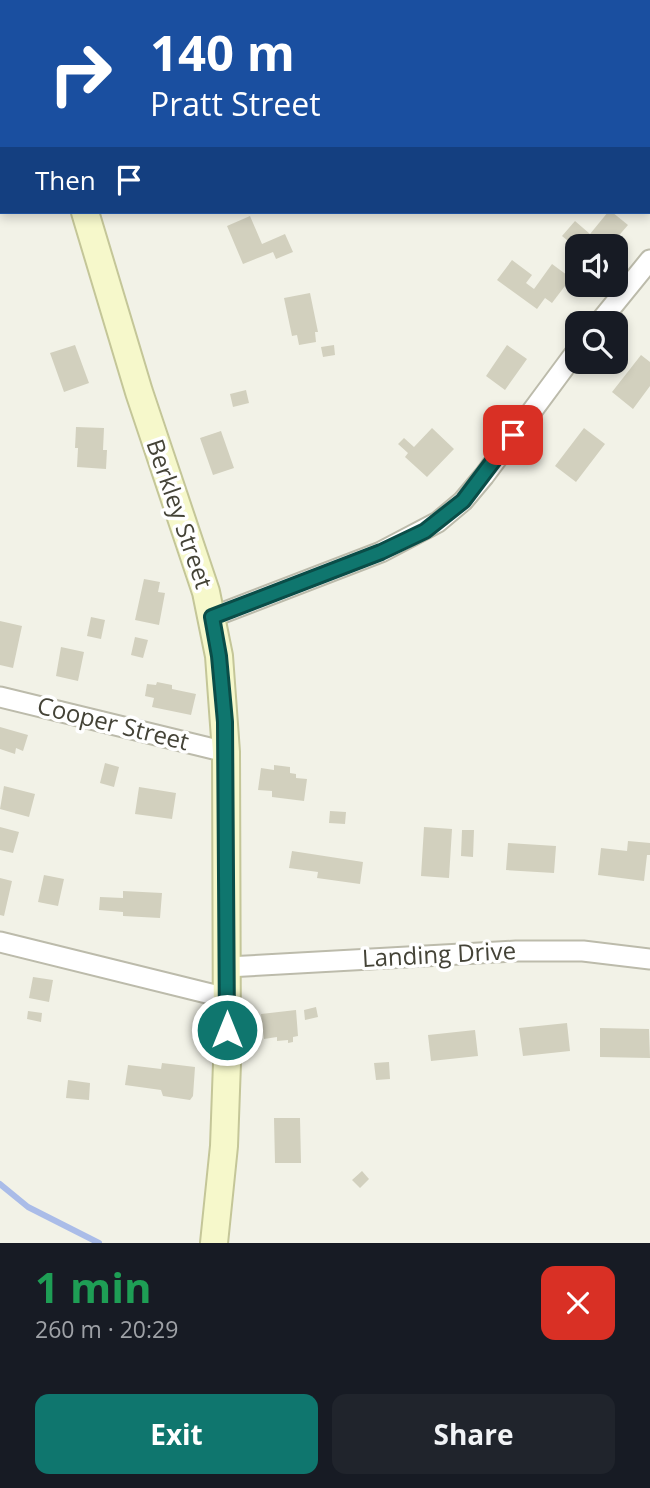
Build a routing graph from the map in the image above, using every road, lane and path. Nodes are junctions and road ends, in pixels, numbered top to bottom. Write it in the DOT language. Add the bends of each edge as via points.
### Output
graph roads {
  1 [pos="86,214"];
  2 [pos="650,260"];
  3 [pos="608,311"];
  4 [pos="565,367"];
  5 [pos="212,617"];
  6 [pos="0,697"];
  7 [pos="226,752"];
  8 [pos="0,942"];
  9 [pos="650,958"];
  10 [pos="227,967"];
  11 [pos="227,998"];
  12 [pos="214,1243"];
  1 -- 5 [label="main road, Berkley Street"];
  2 -- 3 [label="street"];
  4 -- 5 [label="street" via="484,476 438,522 381,552"];
  5 -- 7 [label="main road, Berkley Street"];
  6 -- 7 [label="street, Cooper Street"];
  7 -- 10 [label="main road, Berkley Street"];
  8 -- 11 [label="street"];
  9 -- 10 [label="street, Landing Drive" via="516,951"];
  10 -- 11 [label="main road, Berkley Street"];
  11 -- 12 [label="main road, Berkley Street" via="225,1133"];
}
